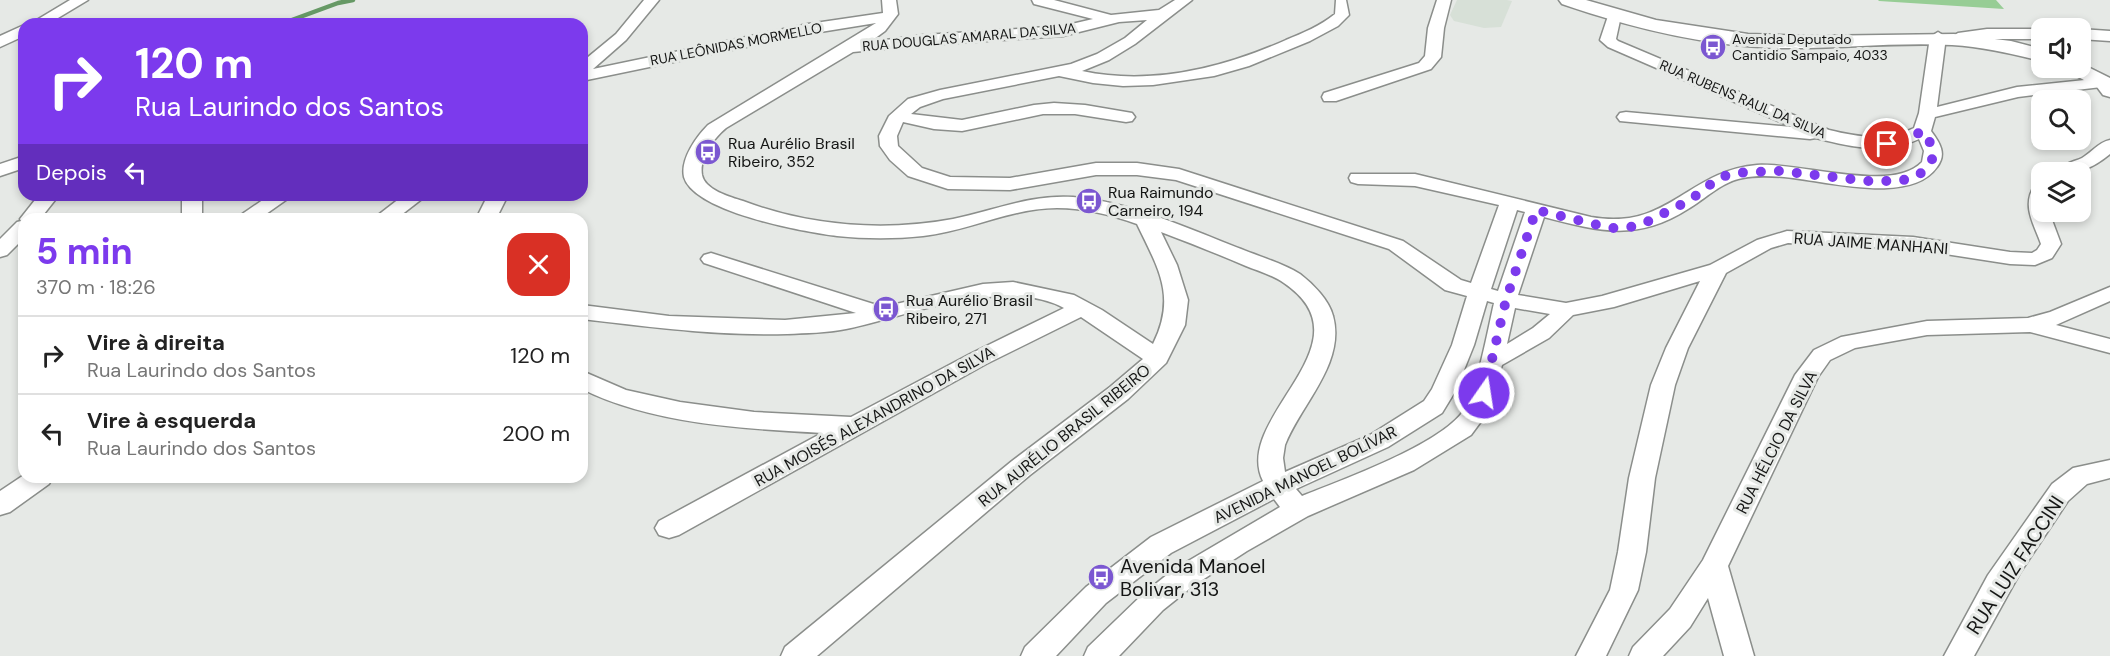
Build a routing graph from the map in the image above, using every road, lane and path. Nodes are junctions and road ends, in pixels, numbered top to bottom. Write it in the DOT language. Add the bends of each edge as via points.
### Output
graph roads {
  1 [pos="81,0"];
  2 [pos="652,0"];
  3 [pos="1185,0"];
  4 [pos="1444,0"];
  5 [pos="1568,0"];
  6 [pos="1039,1"];
  7 [pos="1341,3"];
  8 [pos="890,9"];
  9 [pos="1163,14"];
  10 [pos="1614,16"];
  11 [pos="47,18"];
  12 [pos="1110,20"];
  13 [pos="18,33"];
  14 [pos="2031,34"];
  15 [pos="2091,35"];
  16 [pos="2110,36"];
  17 [pos="1938,38"];
  18 [pos="1958,38"];
  19 [pos="0,42"];
  20 [pos="847,48"];
  21 [pos="2031,52"];
  22 [pos="588,65"];
  23 [pos="1062,72"];
  24 [pos="588,75"];
  25 [pos="2091,77"];
  26 [pos="2107,87"];
  27 [pos="1330,97"];
  28 [pos="901,114"];
  29 [pos="1126,117"];
  30 [pos="1626,117"];
  31 [pos="1925,122"];
  32 [pos="1823,134"];
  33 [pos="2109,148"];
  34 [pos="2088,162"];
  35 [pos="18,164"];
  36 [pos="0,171"];
  37 [pos="18,172"];
  38 [pos="1358,178"];
  39 [pos="45,201"];
  40 [pos="274,201"];
  41 [pos="408,201"];
  42 [pos="1510,202"];
  43 [pos="1536,210"];
  44 [pos="35,213"];
  45 [pos="254,213"];
  46 [pos="392,213"];
  47 [pos="1145,219"];
  48 [pos="2043,222"];
  49 [pos="18,232"];
  50 [pos="0,251"];
  51 [pos="711,259"];
  52 [pos="1717,269"];
  53 [pos="2110,293"];
  54 [pos="1479,294"];
  55 [pos="1506,300"];
  56 [pos="1081,308"];
  57 [pos="1566,310"];
  58 [pos="588,313"];
  59 [pos="884,315"];
  60 [pos="2029,325"];
  61 [pos="2110,346"];
  62 [pos="1158,358"];
  63 [pos="1491,361"];
  64 [pos="588,382"];
  65 [pos="854,426"];
  66 [pos="2110,469"];
  67 [pos="31,483"];
  68 [pos="1278,485"];
  69 [pos="0,505"];
  70 [pos="1298,509"];
  71 [pos="669,528"];
  72 [pos="1714,566"];
  73 [pos="796,656"];
  74 [pos="1036,656"];
  75 [pos="1099,656"];
  76 [pos="1592,656"];
  77 [pos="1644,656"];
  78 [pos="1739,656"];
  79 [pos="1959,656"];
  1 -- 11 [label="street"];
  2 -- 22 [label="street" via="621,38"];
  3 -- 9 [label="street"];
  4 -- 27 [label="street" via="1433,57 1425,66 1400,76 1404,88 1369,98 1352,91"];
  5 -- 10 [label="main road"];
  6 -- 12 [label="street"];
  7 -- 23 [label="street" via="1342,15 1332,23 1274,52 1224,69 1140,81"];
  8 -- 20 [label="street" via="880,28"];
  8 -- 24 [label="street, RUA LEÔNIDAS MORMELLO"];
  9 -- 12 [label="street, RUA DOUGLAS AMARAL DA SILVA"];
  9 -- 23 [label="street" via="1111,52"];
  10 -- 17 [label="main road" via="1744,39 1808,42"];
  10 -- 32 [label="street, RUA RUBENS RAUL DA SILVA" via="1608,40 1613,44"];
  12 -- 20 [label="street, RUA DOUGLAS AMARAL DA SILVA" via="1063,31"];
  13 -- 19 [label="street"];
  14 -- 18 [label="street"];
  15 -- 16 [label="street"];
  17 -- 18 [label="main road"];
  17 -- 31 [label="street"];
  18 -- 21 [label="main road"];
  20 -- 47 [label="street" via="709,134 693,169 700,187 720,200 782,221 863,231 929,230 1015,207 1054,202 1095,206"];
  23 -- 28 [label="street" via="929,98 914,103"];
  25 -- 26 [label="main road"];
  26 -- 31 [label="street, RUA RUBENS RAUL DA SILVA" via="2018,92"];
  28 -- 29 [label="street" via="955,126 1044,109 1071,108"];
  28 -- 54 [label="street, RUA JAIME MANHANI" via="888,136 889,146 905,164 929,178 969,185 1010,184 1078,171 1120,168 1179,175 1396,244 1453,285"];
  30 -- 32 [label="street" via="1797,135"];
  31 -- 32 [label="street, RUA RUBENS RAUL DA SILVA" via="1909,139 1887,144"];
  31 -- 43 [label="street" via="1933,158 1920,174 1901,181 1780,171 1734,173 1641,225 1624,228"];
  33 -- 34 [label="street"];
  35 -- 36 [label="street"];
  36 -- 37 [label="street"];
  38 -- 42 [label="street" via="1416,180"];
  39 -- 44 [label="street"];
  40 -- 45 [label="street"];
  41 -- 46 [label="street"];
  42 -- 43 [label="street"];
  42 -- 54 [label="street, AVENIDA MANOEL BOLÍVAR"];
  43 -- 55 [label="street, AVENIDA MANOEL BOLÍVAR"];
  47 -- 62 [label="street" via="1167,265 1177,300 1174,325"];
  47 -- 68 [label="street" via="1291,278 1321,310 1327,333 1324,342 1308,382 1273,443 1270,459"];
  48 -- 52 [label="street, RUA JAIME MANHANI" via="2051,244 2045,254 2035,259 1914,243 1787,237 1764,244"];
  49 -- 50 [label="street"];
  51 -- 59 [label="street"];
  52 -- 57 [label="street, RUA JAIME MANHANI"];
  52 -- 76 [label="street" via="1692,315 1663,385 1643,469 1624,590"];
  53 -- 60 [label="street, RUA HÉLCIO DA SILVA" via="2058,317"];
  54 -- 55 [label="street, RUA JAIME MANHANI"];
  54 -- 68 [label="street, AVENIDA MANOEL BOLÍVAR" via="1463,345 1433,407 1379,441"];
  55 -- 57 [label="street, RUA JAIME MANHANI"];
  55 -- 63 [label="street, AVENIDA MANOEL BOLÍVAR"];
  56 -- 59 [label="street, RUA AURÉLIO BRASIL RIBEIRO" via="1047,294 999,288"];
  56 -- 62 [label="street, RUA AURÉLIO BRASIL RIBEIRO"];
  56 -- 65 [label="street, RUA MOISÉS ALEXANDRINO DA SILVA"];
  57 -- 63 [label="street" via="1540,336"];
  58 -- 59 [label="street, RUA AURÉLIO BRASIL RIBEIRO" via="669,323 785,327 843,323"];
  60 -- 61 [label="street"];
  60 -- 72 [label="street, RUA HÉLCIO DA SILVA" via="1908,330 1850,342 1822,355 1807,375"];
  62 -- 73 [label="street, RUA AURÉLIO BRASIL RIBEIRO"];
  63 -- 70 [label="street, AVENIDA MANOEL BOLÍVAR" via="1476,412 1462,429 1405,464"];
  64 -- 65 [label="street" via="628,399 688,413 748,421"];
  65 -- 71 [label="street, RUA MOISÉS ALEXANDRINO DA SILVA"];
  66 -- 79 [label="street, RUA LUIZ FACCINI" via="2086,472 2067,484 2002,578"];
  67 -- 69 [label="street"];
  68 -- 70 [label="street"];
  68 -- 74 [label="street, AVENIDA MANOEL BOLÍVAR" via="1161,545 1096,595"];
  70 -- 75 [label="street, AVENIDA MANOEL BOLÍVAR" via="1183,578"];
  72 -- 77 [label="street, RUA HÉLCIO DA SILVA" via="1680,618"];
  72 -- 78 [label="street"];
}
